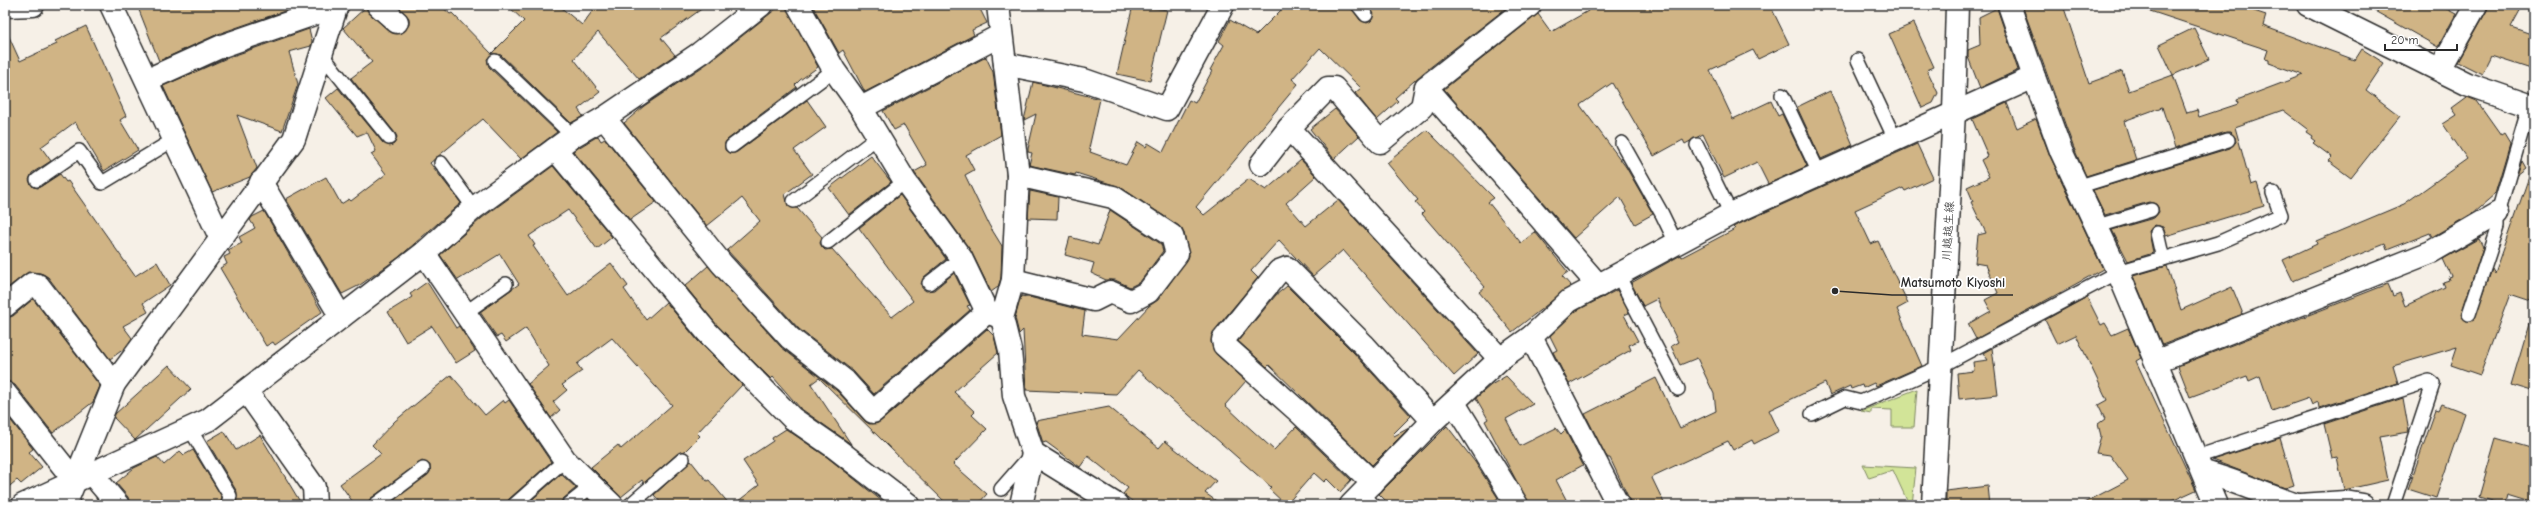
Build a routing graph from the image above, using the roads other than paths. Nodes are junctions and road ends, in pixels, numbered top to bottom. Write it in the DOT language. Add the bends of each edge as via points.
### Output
graph roads {
  1 [pos="33,5"];
  2 [pos="111,5"];
  3 [pos="337,5"];
  4 [pos="378,5"];
  5 [pos="762,5"];
  6 [pos="798,5"];
  7 [pos="998,5"];
  8 [pos="1223,5"];
  9 [pos="1530,5"];
  10 [pos="1957,5"];
  11 [pos="2009,5"];
  12 [pos="2308,5"];
  13 [pos="2476,5"];
  14 [pos="5,6"];
  15 [pos="397,22"];
  16 [pos="1001,35"];
  17 [pos="322,55"];
  18 [pos="1858,60"];
  19 [pos="495,61"];
  20 [pos="1005,64"];
  21 [pos="2440,69"];
  22 [pos="834,70"];
  23 [pos="2034,77"];
  24 [pos="147,80"];
  25 [pos="1426,87"];
  26 [pos="1782,95"];
  27 [pos="2531,107"];
  28 [pos="861,108"];
  29 [pos="1954,112"];
  30 [pos="604,118"];
  31 [pos="1289,128"];
  32 [pos="573,136"];
  33 [pos="878,137"];
  34 [pos="389,138"];
  35 [pos="175,139"];
  36 [pos="1895,139"];
  37 [pos="2228,140"];
  38 [pos="1622,143"];
  39 [pos="1697,145"];
  40 [pos="732,146"];
  41 [pos="555,149"];
  42 [pos="441,163"];
  43 [pos="1261,164"];
  44 [pos="1819,173"];
  45 [pos="1018,175"];
  46 [pos="37,180"];
  47 [pos="905,181"];
  48 [pos="261,182"];
  49 [pos="2078,187"];
  50 [pos="2273,193"];
  51 [pos="794,201"];
  52 [pos="474,208"];
  53 [pos="2151,210"];
  54 [pos="2498,213"];
  55 [pos="1730,214"];
  56 [pos="2098,226"];
  57 [pos="2157,234"];
  58 [pos="220,237"];
  59 [pos="828,242"];
  60 [pos="1676,243"];
  61 [pos="424,252"];
  62 [pos="961,258"];
  63 [pos="2163,259"];
  64 [pos="2118,272"];
  65 [pos="1618,275"];
  66 [pos="1012,280"];
  67 [pos="929,283"];
  68 [pos="506,284"];
  69 [pos="1599,286"];
  70 [pos="5,306"];
  71 [pos="465,313"];
  72 [pos="2469,314"];
  73 [pos="995,315"];
  74 [pos="341,317"];
  75 [pos="1531,336"];
  76 [pos="1500,359"];
  77 [pos="2157,361"];
  78 [pos="1941,366"];
  79 [pos="114,384"];
  80 [pos="1678,390"];
  81 [pos="247,392"];
  82 [pos="5,393"];
  83 [pos="1454,403"];
  84 [pos="1812,414"];
  85 [pos="1433,421"];
  86 [pos="190,429"];
  87 [pos="1033,453"];
  88 [pos="684,459"];
  89 [pos="565,460"];
  90 [pos="2200,464"];
  91 [pos="423,469"];
  92 [pos="83,476"];
  93 [pos="592,486"];
  94 [pos="1001,489"];
  95 [pos="1365,496"];
  96 [pos="23,505"];
  97 [pos="65,505"];
  98 [pos="118,505"];
  99 [pos="228,505"];
  100 [pos="315,505"];
  101 [pos="375,505"];
  102 [pos="514,505"];
  103 [pos="568,505"];
  104 [pos="612,505"];
  105 [pos="630,505"];
  106 [pos="909,505"];
  107 [pos="1021,505"];
  108 [pos="1117,505"];
  109 [pos="1517,505"];
  110 [pos="1618,505"];
  111 [pos="1933,505"];
  112 [pos="2216,505"];
  113 [pos="2298,505"];
  114 [pos="2364,505"];
  115 [pos="2393,505"];
  1 -- 14 [label="street"];
  2 -- 24 [label="street"];
  3 -- 17 [label="street"];
  3 -- 24 [label="street" via="222,46"];
  4 -- 15 [label="street"];
  5 -- 30 [label="street" via="700,53"];
  6 -- 22 [label="street"];
  7 -- 16 [label="street"];
  8 -- 20 [label="street" via="1167,109 1084,80"];
  9 -- 25 [label="street"];
  10 -- 29 [label="street, 川越越生線"];
  11 -- 23 [label="street"];
  12 -- 21 [label="street"];
  13 -- 21 [label="street"];
  16 -- 20 [label="street"];
  16 -- 28 [label="street"];
  17 -- 34 [label="lane"];
  17 -- 48 [label="street" via="294,139"];
  18 -- 36 [label="lane"];
  19 -- 32 [label="lane"];
  20 -- 45 [label="street"];
  21 -- 27 [label="street" via="2467,84"];
  22 -- 28 [label="street"];
  22 -- 40 [label="lane"];
  23 -- 29 [label="street"];
  23 -- 49 [label="street" via="2061,151"];
  24 -- 35 [label="street"];
  25 -- 31 [label="street" via="1422,107 1380,142 1334,88 1328,88"];
  25 -- 69 [label="street"];
  26 -- 44 [label="lane"];
  27 -- 54 [label="lane"];
  28 -- 33 [label="street"];
  29 -- 36 [label="street"];
  29 -- 78 [label="street, 川越越生線"];
  30 -- 32 [label="street"];
  30 -- 73 [label="street" via="722,264 790,338 845,381 873,412"];
  31 -- 43 [label="street"];
  31 -- 76 [label="street"];
  32 -- 41 [label="street"];
  33 -- 47 [label="street"];
  33 -- 51 [label="lane"];
  35 -- 46 [label="lane" via="102,184 80,151"];
  35 -- 58 [label="street"];
  36 -- 44 [label="street"];
  37 -- 49 [label="lane"];
  38 -- 60 [label="lane"];
  39 -- 55 [label="lane"];
  41 -- 52 [label="street"];
  41 -- 106 [label="street" via="707,332 787,413"];
  42 -- 52 [label="lane"];
  44 -- 55 [label="street"];
  45 -- 66 [label="street"];
  45 -- 66 [label="street" via="1113,197 1172,236 1177,254 1148,292 1131,301 1110,292 1094,300"];
  47 -- 59 [label="lane"];
  47 -- 62 [label="street"];
  48 -- 58 [label="street"];
  48 -- 74 [label="street"];
  49 -- 56 [label="street"];
  50 -- 63 [label="lane" via="2281,215 2218,243"];
  52 -- 61 [label="street"];
  53 -- 56 [label="lane"];
  54 -- 72 [label="lane" via="2498,226"];
  54 -- 77 [label="street" via="2431,252"];
  55 -- 60 [label="street"];
  56 -- 64 [label="street"];
  57 -- 63 [label="lane"];
  58 -- 79 [label="street"];
  60 -- 65 [label="street"];
  61 -- 71 [label="street"];
  61 -- 74 [label="street"];
  62 -- 67 [label="lane"];
  62 -- 73 [label="street"];
  63 -- 64 [label="lane"];
  64 -- 77 [label="street"];
  64 -- 78 [label="lane"];
  65 -- 69 [label="street"];
  65 -- 80 [label="lane"];
  66 -- 73 [label="street"];
  68 -- 71 [label="lane"];
  69 -- 75 [label="street" via="1569,301"];
  70 -- 79 [label="street" via="32,284 38,285"];
  71 -- 89 [label="street"];
  73 -- 87 [label="street" via="1010,350 1014,396"];
  74 -- 81 [label="street"];
  75 -- 76 [label="street"];
  75 -- 110 [label="street"];
  76 -- 83 [label="street"];
  77 -- 90 [label="street"];
  78 -- 84 [label="lane" via="1861,402 1845,398"];
  78 -- 111 [label="street, 川越越生線"];
  79 -- 92 [label="street"];
  81 -- 86 [label="street" via="208,420"];
  81 -- 100 [label="street" via="314,487"];
  82 -- 92 [label="street"];
  83 -- 85 [label="street"];
  83 -- 109 [label="street"];
  85 -- 95 [label="street"];
  85 -- 95 [label="street" via="1363,344 1287,268 1279,271 1223,340 1224,344 1299,412"];
  86 -- 92 [label="street"];
  86 -- 99 [label="lane" via="230,496"];
  87 -- 94 [label="lane"];
  87 -- 107 [label="street"];
  87 -- 108 [label="street"];
  88 -- 105 [label="lane"];
  89 -- 93 [label="street"];
  89 -- 102 [label="lane"];
  90 -- 112 [label="street"];
  90 -- 113 [label="street" via="2264,495"];
  90 -- 115 [label="lane" via="2429,381 2433,384"];
  91 -- 101 [label="lane"];
  92 -- 96 [label="street"];
  92 -- 97 [label="street"];
  92 -- 98 [label="street"];
  93 -- 103 [label="lane"];
  93 -- 104 [label="street"];
  113 -- 114 [label="street" via="2345,502"];
}
